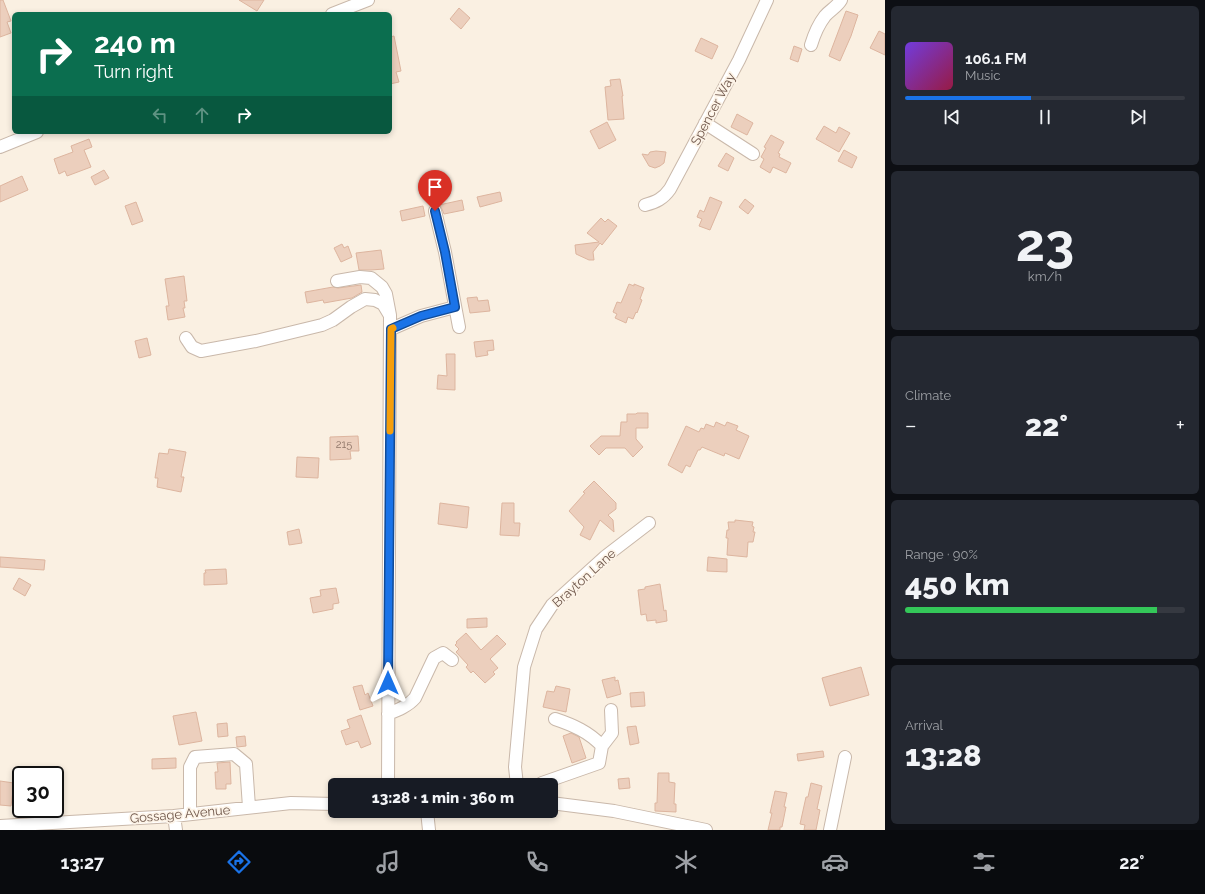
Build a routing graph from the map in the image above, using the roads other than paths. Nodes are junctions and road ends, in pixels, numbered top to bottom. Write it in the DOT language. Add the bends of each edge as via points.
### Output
graph roads {
  1 [pos="368,0"];
  2 [pos="767,0"];
  3 [pos="841,0"];
  4 [pos="337,12"];
  5 [pos="810,45"];
  6 [pos="705,123"];
  7 [pos="32,134"];
  8 [pos="0,147"];
  9 [pos="753,154"];
  10 [pos="645,205"];
  11 [pos="435,211"];
  12 [pos="337,281"];
  13 [pos="455,307"];
  14 [pos="390,314"];
  15 [pos="458,327"];
  16 [pos="391,329"];
  17 [pos="186,338"];
  18 [pos="649,523"];
  19 [pos="452,660"];
  20 [pos="612,710"];
  21 [pos="388,714"];
  22 [pos="555,719"];
  23 [pos="602,746"];
  24 [pos="845,757"];
  25 [pos="388,778"];
  26 [pos="516,778"];
  27 [pos="556,778"];
  28 [pos="558,803"];
  29 [pos="328,804"];
  30 [pos="249,808"];
  31 [pos="190,814"];
  32 [pos="174,816"];
  33 [pos="428,818"];
  34 [pos="0,826"];
  35 [pos="28,827"];
  36 [pos="678,827"];
  37 [pos="176,830"];
  38 [pos="429,830"];
  39 [pos="706,830"];
  40 [pos="830,830"];
  1 -- 4 [label="street"];
  2 -- 6 [label="street, Spencer Way" via="739,60"];
  3 -- 5 [label="street" via="825,16"];
  6 -- 9 [label="street"];
  6 -- 10 [label="street, Spencer Way" via="665,197"];
  7 -- 8 [label="street"];
  11 -- 13 [label="street"];
  12 -- 14 [label="street" via="371,278 386,294"];
  13 -- 15 [label="street"];
  13 -- 16 [label="street" via="421,316"];
  14 -- 16 [label="street"];
  14 -- 17 [label="street" via="383,304 365,299 322,325 248,342 201,351 192,347"];
  16 -- 21 [label="street"];
  18 -- 26 [label="street, Brayton Lane" via="606,556 552,605 536,629 524,667"];
  19 -- 21 [label="street" via="442,653 434,658 415,698"];
  20 -- 23 [label="street" via="612,733"];
  21 -- 25 [label="street"];
  22 -- 23 [label="street" via="576,726"];
  23 -- 27 [label="street" via="600,762"];
  24 -- 40 [label="street"];
  28 -- 36 [label="street" via="614,811"];
  29 -- 30 [label="street, Gossage Avenue" via="291,803"];
  30 -- 31 [label="street, Gossage Avenue"];
  30 -- 31 [label="street" via="246,764 234,754 195,757 190,767"];
  31 -- 32 [label="street, Gossage Avenue"];
  32 -- 35 [label="street, Gossage Avenue"];
  32 -- 37 [label="street"];
  33 -- 38 [label="street"];
  34 -- 35 [label="street, Gossage Avenue"];
  36 -- 39 [label="street"];
}
